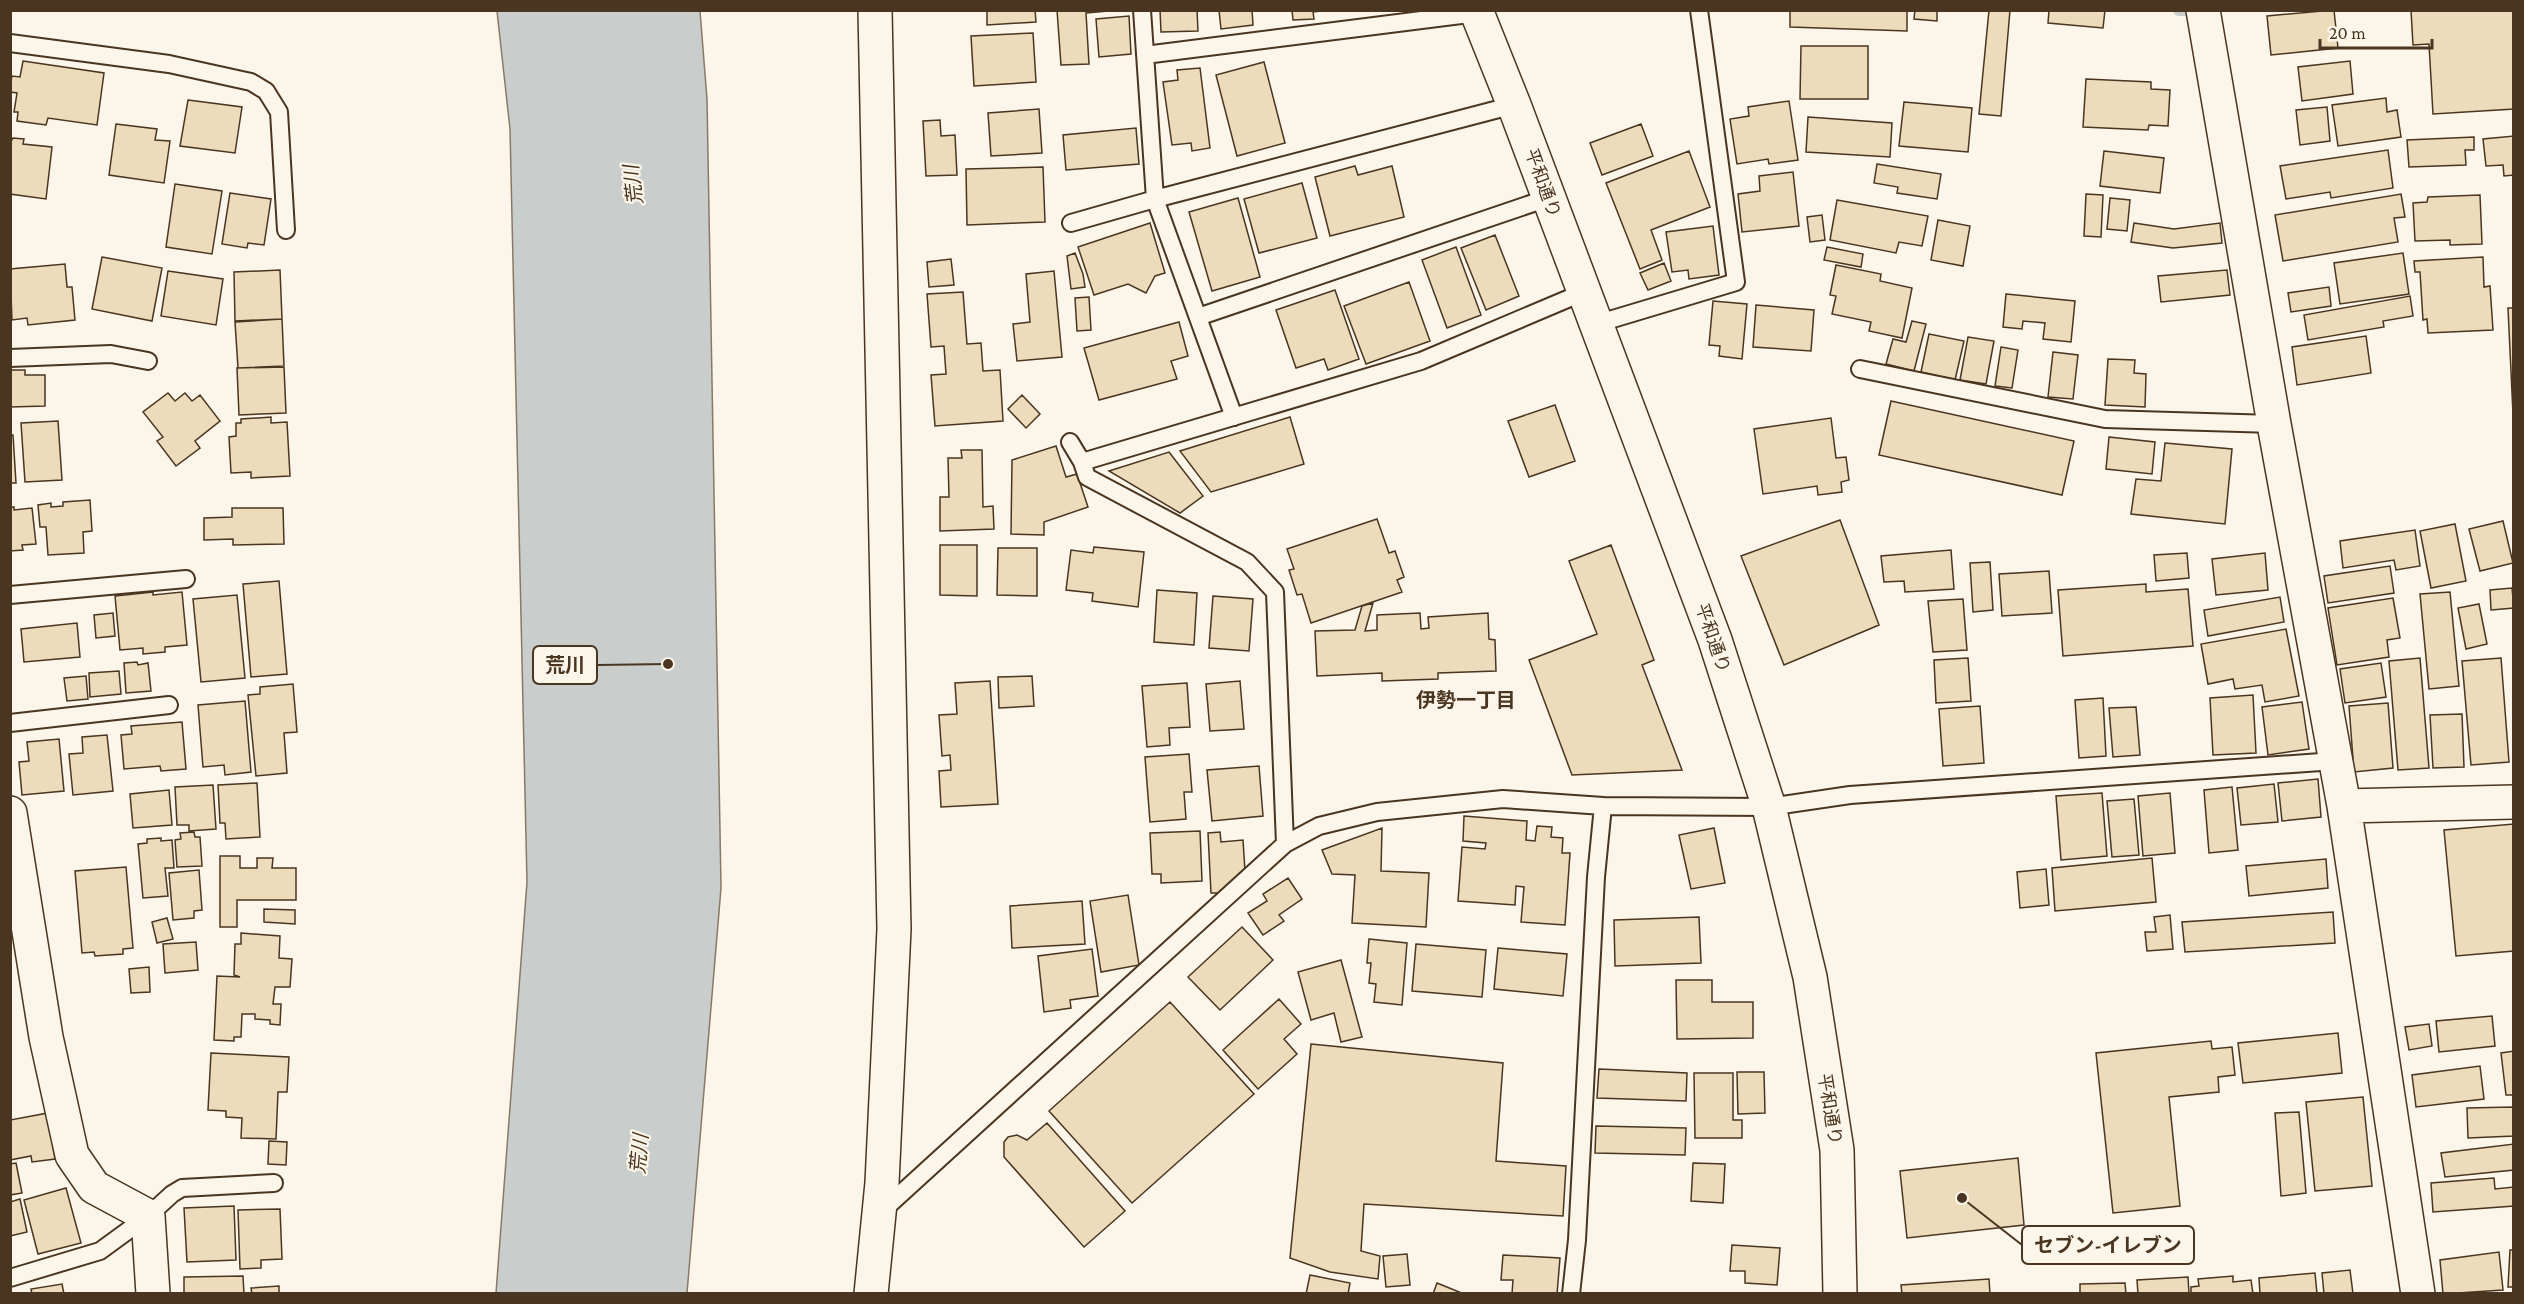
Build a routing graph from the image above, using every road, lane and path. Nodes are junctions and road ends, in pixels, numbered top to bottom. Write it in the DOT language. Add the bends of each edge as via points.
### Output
graph roads {
  1 [pos="875,10"];
  2 [pos="1142,10"];
  3 [pos="1699,10"];
  4 [pos="1476,12"];
  5 [pos="2204,14"];
  6 [pos="10,43"];
  7 [pos="1145,55"];
  8 [pos="1514,105"];
  9 [pos="1548,198"];
  10 [pos="1155,199"];
  11 [pos="1071,223"];
  12 [pos="286,230"];
  13 [pos="1584,292"];
  14 [pos="1198,317"];
  15 [pos="1596,324"];
  16 [pos="10,358"];
  17 [pos="148,361"];
  18 [pos="1860,369"];
  19 [pos="1234,417"];
  20 [pos="2274,424"];
  21 [pos="1070,442"];
  22 [pos="1082,462"];
  23 [pos="186,579"];
  24 [pos="10,595"];
  25 [pos="169,705"];
  26 [pos="10,723"];
  27 [pos="2335,761"];
  28 [pos="2514,802"];
  29 [pos="1603,806"];
  30 [pos="2344,806"];
  31 [pos="1769,807"];
  32 [pos="10,813"];
  33 [pos="1286,844"];
  34 [pos="19,927"];
  35 [pos="274,1183"];
  36 [pos="879,1213"];
  37 [pos="148,1216"];
  38 [pos="10,1278"];
  39 [pos="153,1293"];
  40 [pos="871,1293"];
  41 [pos="1571,1293"];
  42 [pos="1840,1293"];
  43 [pos="2418,1293"];
  1 -- 36 [label="main road" via="894,929"];
  2 -- 7 [label="lane"];
  3 -- 15 [label="lane" via="1736,282"];
  4 -- 7 [label="lane"];
  4 -- 8 [label="main road, 平和通り"];
  5 -- 20 [label="main road"];
  6 -- 12 [label="lane" via="169,64 251,82 266,91 279,112"];
  7 -- 10 [label="lane"];
  8 -- 9 [label="main road, 平和通り"];
  8 -- 10 [label="lane"];
  9 -- 13 [label="main road, 平和通り"];
  9 -- 14 [label="lane"];
  10 -- 11 [label="lane"];
  10 -- 14 [label="lane"];
  13 -- 15 [label="main road, 平和通り"];
  13 -- 19 [label="lane" via="1420,361"];
  14 -- 19 [label="lane"];
  15 -- 31 [label="main road, 平和通り" via="1714,640"];
  16 -- 17 [label="lane" via="111,354"];
  18 -- 20 [label="lane" via="2105,419"];
  19 -- 22 [label="lane"];
  20 -- 27 [label="main road"];
  21 -- 22 [label="lane"];
  22 -- 33 [label="lane" via="1087,477 1247,562 1275,592"];
  23 -- 24 [label="lane"];
  25 -- 26 [label="lane"];
  27 -- 30 [label="main road"];
  27 -- 31 [label="lane" via="1850,795"];
  28 -- 30 [label="main road"];
  29 -- 31 [label="lane"];
  29 -- 33 [label="lane" via="1503,799 1377,812 1319,826"];
  29 -- 41 [label="lane"];
  30 -- 43 [label="main road"];
  31 -- 42 [label="main road, 平和通り" via="1810,977 1837,1150"];
  32 -- 34 [label="main road"];
  33 -- 36 [label="lane"];
  34 -- 37 [label="main road" via="72,1155 94,1187"];
  35 -- 37 [label="lane" via="182,1188"];
  36 -- 40 [label="main road"];
  37 -- 38 [label="lane" via="100,1251"];
  37 -- 39 [label="main road"];
}
